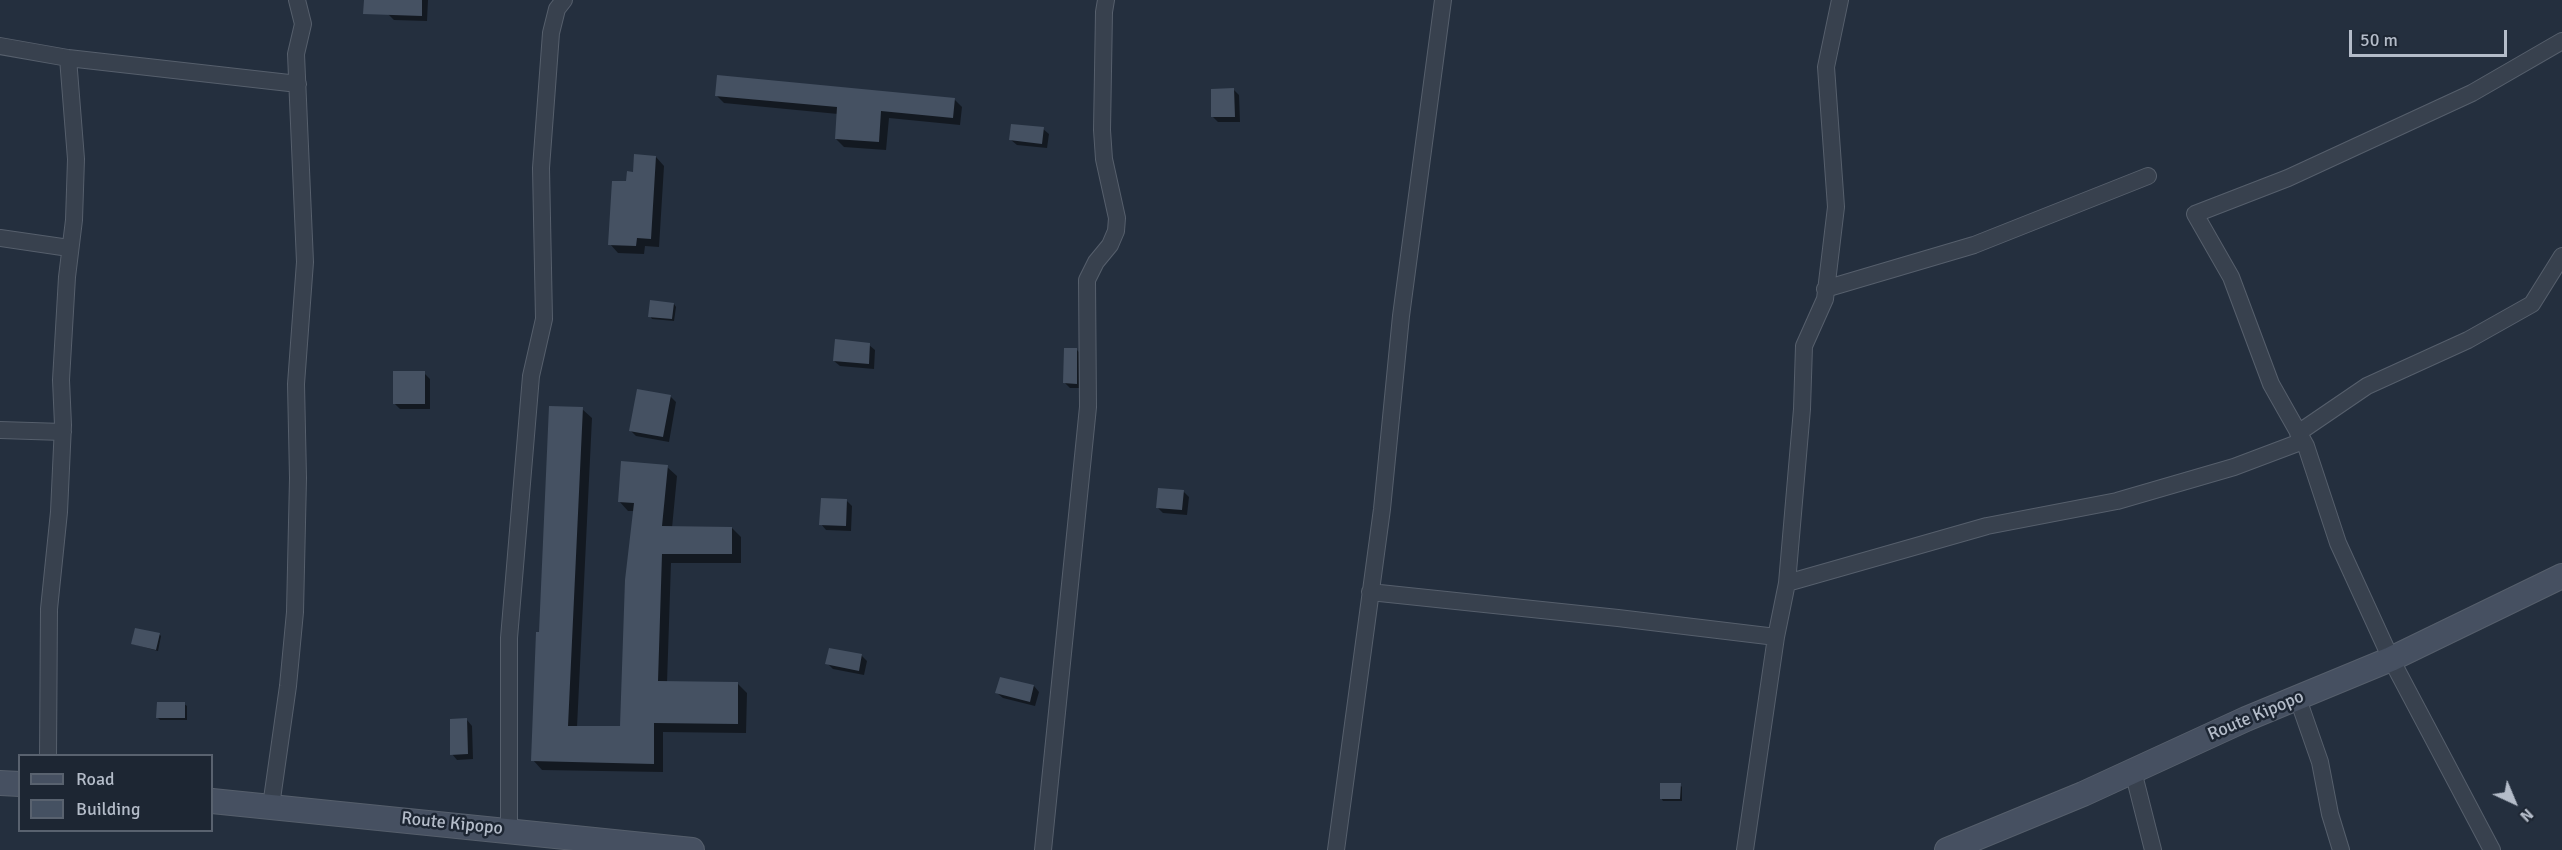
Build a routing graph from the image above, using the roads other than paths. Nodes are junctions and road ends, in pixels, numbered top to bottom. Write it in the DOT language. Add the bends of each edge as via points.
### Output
graph roads {
  1 [pos="297,0"];
  2 [pos="564,0"];
  3 [pos="1106,0"];
  4 [pos="1443,0"];
  5 [pos="1840,0"];
  6 [pos="2562,40"];
  7 [pos="0,46"];
  8 [pos="68,58"];
  9 [pos="298,84"];
  10 [pos="2148,176"];
  11 [pos="0,238"];
  12 [pos="69,248"];
  13 [pos="2562,256"];
  14 [pos="1825,289"];
  15 [pos="0,430"];
  16 [pos="63,432"];
  17 [pos="2300,437"];
  18 [pos="2562,576"];
  19 [pos="1787,583"];
  20 [pos="1370,592"];
  21 [pos="1776,638"];
  22 [pos="2391,659"];
  23 [pos="2298,699"];
  24 [pos="48,754"];
  25 [pos="2133,771"];
  26 [pos="0,783"];
  27 [pos="18,784"];
  28 [pos="213,801"];
  29 [pos="271,806"];
  30 [pos="509,830"];
  31 [pos="692,850"];
  32 [pos="1043,850"];
  33 [pos="1336,850"];
  34 [pos="1745,850"];
  35 [pos="1947,850"];
  36 [pos="2153,850"];
  37 [pos="2341,850"];
  38 [pos="2492,850"];
  1 -- 9 [label="street" via="303,24 296,54"];
  2 -- 30 [label="street" via="557,9 551,33 541,168 543,319 530,387 509,638"];
  3 -- 32 [label="street" via="1102,130 1117,218 1110,245 1087,280 1088,407"];
  4 -- 20 [label="street" via="1401,316"];
  5 -- 14 [label="street" via="1826,68 1836,207"];
  6 -- 17 [label="street" via="2472,93 2288,178 2195,214 2231,277 2271,384"];
  7 -- 8 [label="street"];
  8 -- 9 [label="street"];
  8 -- 12 [label="street" via="76,159"];
  9 -- 29 [label="street" via="306,262 296,384 295,612"];
  10 -- 14 [label="street" via="1974,245"];
  11 -- 12 [label="street"];
  12 -- 16 [label="street" via="61,380"];
  13 -- 17 [label="street" via="2532,304 2468,340 2367,386"];
  14 -- 19 [label="street" via="1825,299 1804,346"];
  15 -- 16 [label="street"];
  16 -- 24 [label="street" via="49,609"];
  17 -- 19 [label="street" via="2234,467 2117,501 1987,526"];
  17 -- 22 [label="street" via="2338,543"];
  18 -- 22 [label="main road, Route Kipopo"];
  19 -- 21 [label="street"];
  20 -- 21 [label="street"];
  20 -- 33 [label="street"];
  21 -- 34 [label="street"];
  22 -- 23 [label="main road, Route Kipopo"];
  22 -- 38 [label="street"];
  23 -- 25 [label="main road, Route Kipopo"];
  23 -- 37 [label="street" via="2320,762"];
  25 -- 35 [label="main road, Route Kipopo"];
  25 -- 36 [label="street"];
  26 -- 27 [label="main road"];
  28 -- 29 [label="main road, Route Kipopo"];
  29 -- 30 [label="main road, Route Kipopo"];
  30 -- 31 [label="main road, Route Kipopo"];
}
